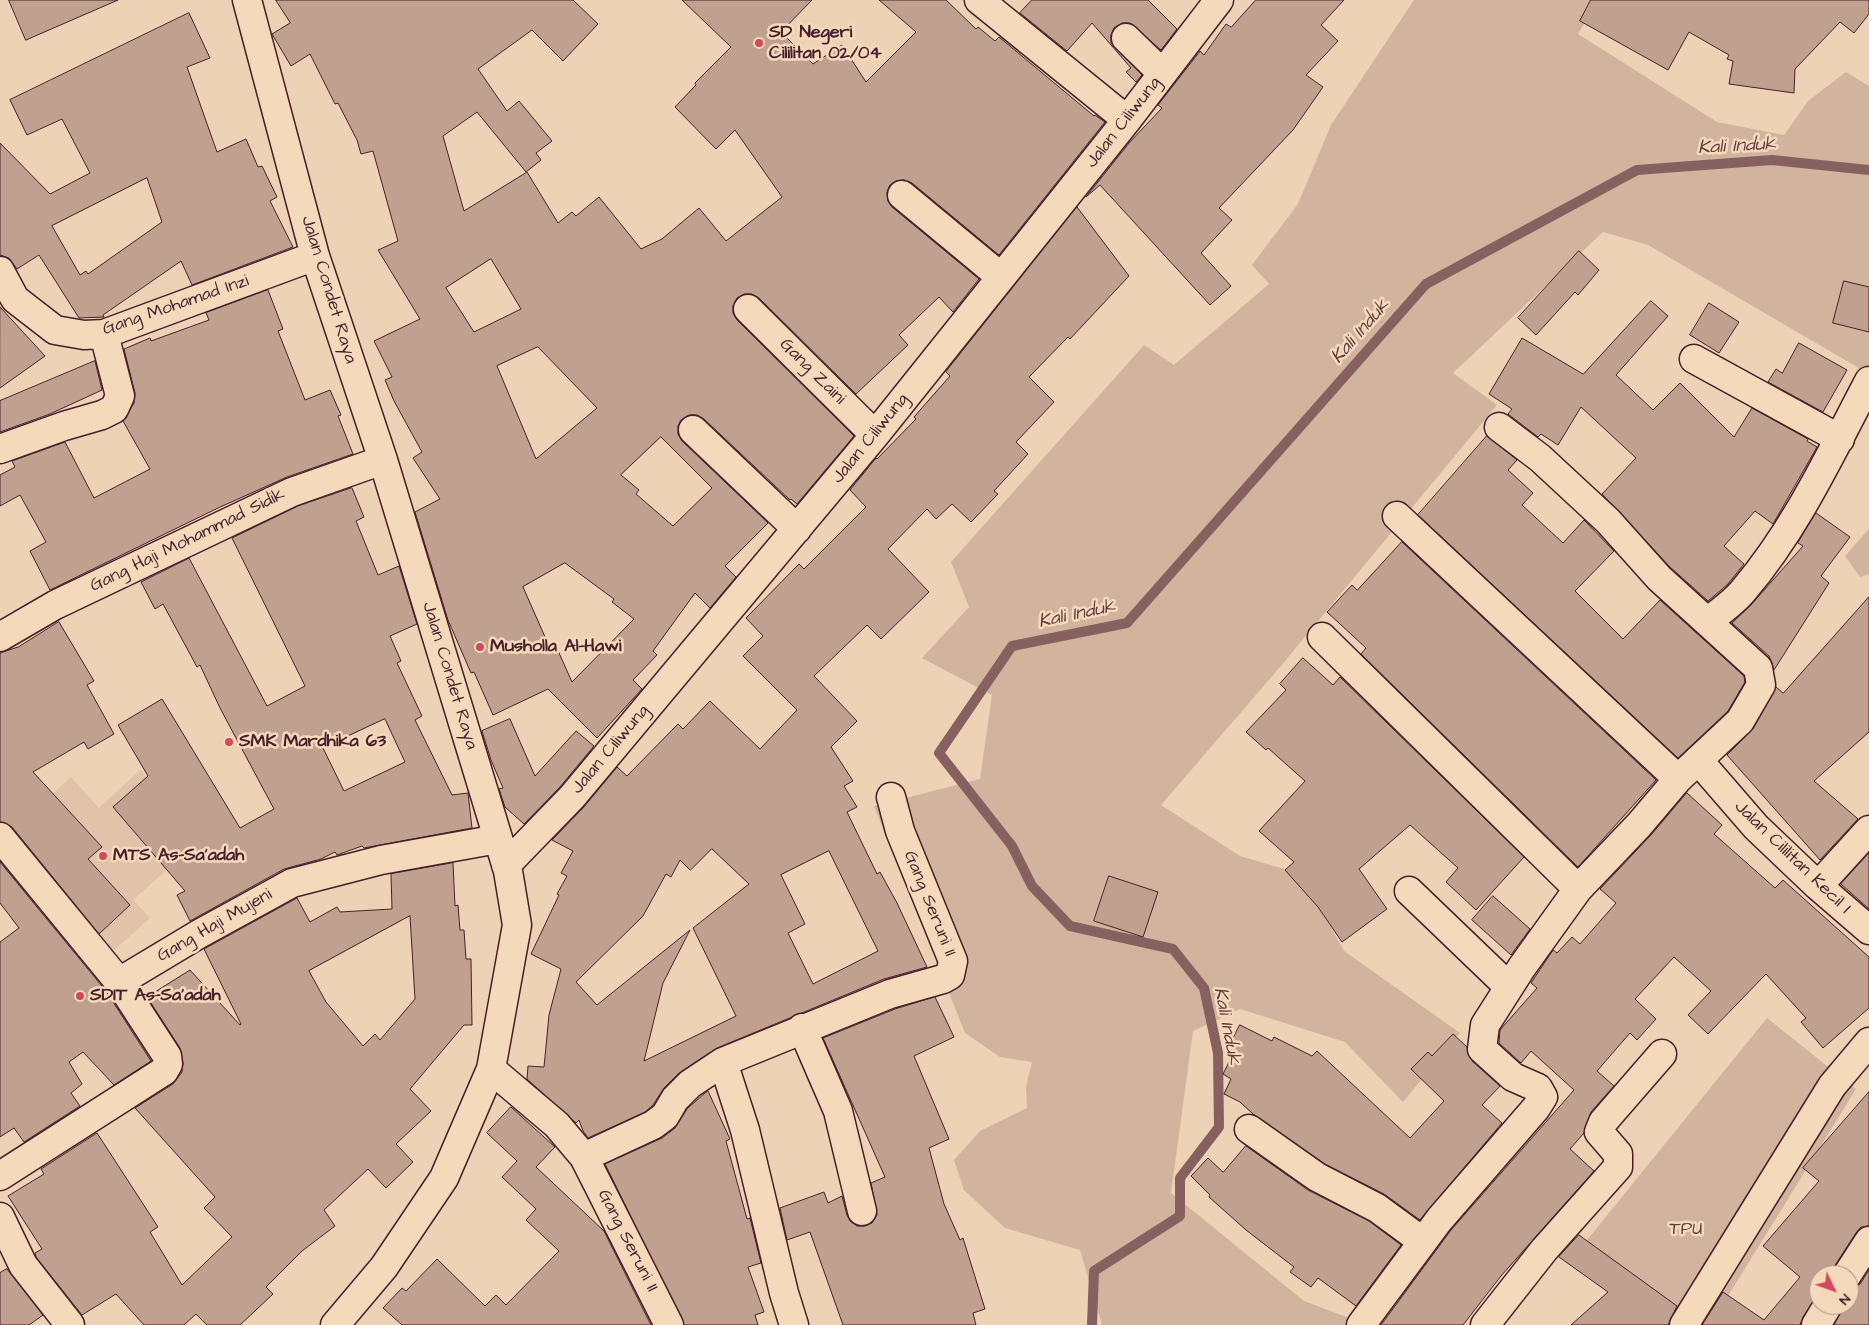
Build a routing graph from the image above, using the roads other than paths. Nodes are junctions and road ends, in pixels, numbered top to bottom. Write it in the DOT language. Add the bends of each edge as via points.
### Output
graph roads {
  1 [pos="247,0"];
  2 [pos="979,0"];
  3 [pos="1219,0"];
  4 [pos="1126,38"];
  5 [pos="1162,74"];
  6 [pos="1128,120"];
  7 [pos="902,195"];
  8 [pos="315,256"];
  9 [pos="0,271"];
  10 [pos="1001,277"];
  11 [pos="748,310"];
  12 [pos="104,334"];
  13 [pos="1694,359"];
  14 [pos="1869,381"];
  15 [pos="1500,427"];
  16 [pos="693,430"];
  17 [pos="876,435"];
  18 [pos="1840,439"];
  19 [pos="0,449"];
  20 [pos="383,460"];
  21 [pos="1397,516"];
  22 [pos="797,529"];
  23 [pos="1708,621"];
  24 [pos="0,638"];
  25 [pos="1322,638"];
  26 [pos="1698,760"];
  27 [pos="1678,779"];
  28 [pos="891,797"];
  29 [pos="1869,830"];
  30 [pos="0,836"];
  31 [pos="498,839"];
  32 [pos="506,865"];
  33 [pos="1818,886"];
  34 [pos="1578,889"];
  35 [pos="1410,891"];
  36 [pos="1869,930"];
  37 [pos="119,982"];
  38 [pos="1509,987"];
  39 [pos="802,1028"];
  40 [pos="1869,1042"];
  41 [pos="1662,1054"];
  42 [pos="723,1062"];
  43 [pos="492,1069"];
  44 [pos="1249,1129"];
  45 [pos="584,1157"];
  46 [pos="0,1176"];
  47 [pos="862,1211"];
  48 [pos="0,1217"];
  49 [pos="1422,1241"];
  50 [pos="1869,1241"];
  51 [pos="1853,1265"];
  52 [pos="70,1325"];
  53 [pos="335,1325"];
  54 [pos="669,1325"];
  55 [pos="794,1325"];
  56 [pos="1361,1325"];
  57 [pos="1485,1325"];
  58 [pos="1684,1325"];
  1 -- 8 [label="street, Jalan Condet Raya"];
  2 -- 6 [label="street"];
  3 -- 5 [label="street, Jalan Ciliwung"];
  4 -- 5 [label="street"];
  5 -- 6 [label="street, Jalan Ciliwung"];
  6 -- 10 [label="street, Jalan Ciliwung"];
  7 -- 10 [label="street"];
  8 -- 12 [label="street, Gang Mohamad Inzi"];
  8 -- 20 [label="street, Jalan Condet Raya"];
  9 -- 12 [label="street, Gang Mohamad Inzi" via="15,299 55,330 84,335"];
  10 -- 17 [label="street, Jalan Ciliwung"];
  11 -- 17 [label="street, Gang Zaini"];
  12 -- 19 [label="street" via="120,396 114,409"];
  13 -- 18 [label="street"];
  14 -- 18 [label="street"];
  15 -- 23 [label="street" via="1540,458 1608,520 1659,578"];
  16 -- 22 [label="street"];
  17 -- 22 [label="street, Jalan Ciliwung"];
  18 -- 23 [label="street" via="1775,548 1742,592"];
  20 -- 24 [label="street, Gang Haji Mohammad Sidik" via="292,492 55,605"];
  20 -- 31 [label="street, Jalan Condet Raya"];
  21 -- 27 [label="street"];
  22 -- 32 [label="street, Jalan Ciliwung" via="572,797"];
  23 -- 26 [label="street" via="1758,668 1761,686 1740,721"];
  25 -- 34 [label="street"];
  26 -- 27 [label="street"];
  26 -- 33 [label="street, Jalan Cililitan Kecil I" via="1756,827"];
  27 -- 34 [label="street"];
  28 -- 39 [label="street, Gang Seruni II" via="900,831 954,969 943,979 890,994"];
  29 -- 33 [label="street"];
  30 -- 37 [label="street"];
  31 -- 32 [label="street, Jalan Condet Raya"];
  31 -- 37 [label="street, Gang Haji Mujeni" via="381,860 292,883"];
  32 -- 43 [label="street, Jalan Condet Raya" via="516,925"];
  33 -- 36 [label="street, Jalan Cililitan Kecil I"];
  34 -- 38 [label="street"];
  35 -- 38 [label="street"];
  37 -- 46 [label="street" via="167,1056 168,1064 164,1071"];
  38 -- 49 [label="street" via="1485,1025 1482,1050 1513,1077 1538,1088 1543,1097"];
  39 -- 42 [label="street, Gang Seruni II"];
  39 -- 47 [label="street" via="838,1111"];
  40 -- 58 [label="street" via="1832,1086"];
  41 -- 57 [label="street" via="1603,1122 1600,1132 1618,1154 1618,1167 1544,1250"];
  42 -- 45 [label="street, Gang Seruni II" via="690,1084 675,1099 665,1116 653,1125"];
  42 -- 55 [label="street" via="745,1130"];
  43 -- 45 [label="street, Gang Seruni II" via="556,1125"];
  43 -- 53 [label="street, Jalan Condet Raya" via="444,1178 384,1267"];
  44 -- 49 [label="street" via="1316,1177 1377,1208"];
  45 -- 54 [label="street, Gang Seruni II"];
  48 -- 52 [label="street" via="23,1265"];
  49 -- 56 [label="street"];
  50 -- 51 [label="street"];
}
